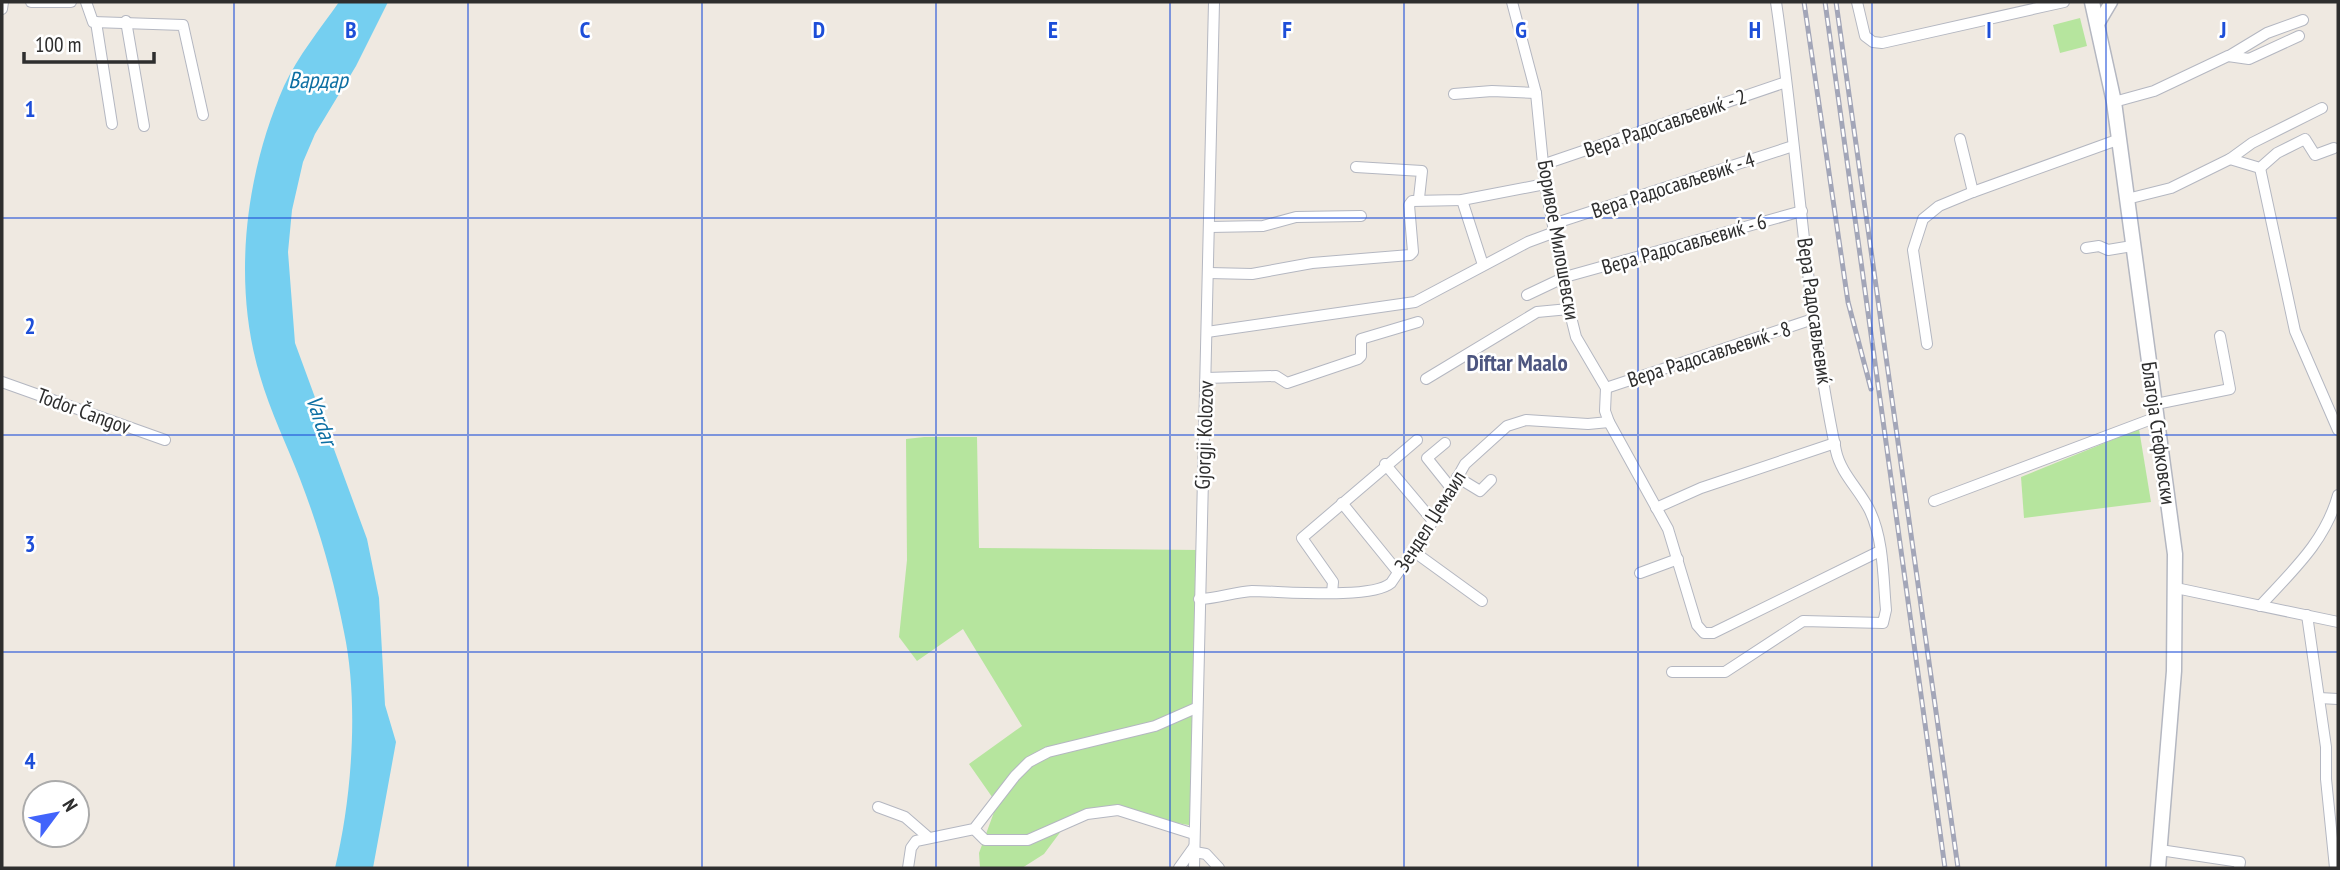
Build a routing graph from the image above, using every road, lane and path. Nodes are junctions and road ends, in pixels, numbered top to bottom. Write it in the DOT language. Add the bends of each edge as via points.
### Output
graph roads {
  1 [pos="3,2"];
  2 [pos="31,2"];
  3 [pos="71,2"];
  4 [pos="86,2"];
  5 [pos="1214,2"];
  6 [pos="1512,2"];
  7 [pos="1776,2"];
  8 [pos="1857,2"];
  9 [pos="2064,2"];
  10 [pos="2092,2"];
  11 [pos="2111,2"];
  12 [pos="54,3"];
  13 [pos="2,9"];
  14 [pos="2303,20"];
  15 [pos="126,21"];
  16 [pos="96,22"];
  17 [pos="2098,24"];
  18 [pos="2300,36"];
  19 [pos="2229,57"];
  20 [pos="1786,82"];
  21 [pos="1536,93"];
  22 [pos="1454,94"];
  23 [pos="2114,102"];
  24 [pos="2322,108"];
  25 [pos="203,115"];
  26 [pos="112,124"];
  27 [pos="144,125"];
  28 [pos="1960,139"];
  29 [pos="2117,139"];
  30 [pos="1793,146"];
  31 [pos="2333,148"];
  32 [pos="2230,159"];
  33 [pos="1545,164"];
  34 [pos="1356,167"];
  35 [pos="2260,168"];
  36 [pos="1545,184"];
  37 [pos="1973,192"];
  38 [pos="1419,198"];
  39 [pos="2127,199"];
  40 [pos="1462,200"];
  41 [pos="1802,211"];
  42 [pos="1361,216"];
  43 [pos="1210,228"];
  44 [pos="1554,228"];
  45 [pos="2132,246"];
  46 [pos="2086,248"];
  47 [pos="1483,265"];
  48 [pos="1209,273"];
  49 [pos="1565,277"];
  50 [pos="1527,295"];
  51 [pos="1569,309"];
  52 [pos="1813,319"];
  53 [pos="1418,322"];
  54 [pos="1207,332"];
  55 [pos="2220,336"];
  56 [pos="1927,344"];
  57 [pos="1206,378"];
  58 [pos="1426,379"];
  59 [pos="2,382"];
  60 [pos="1606,388"];
  61 [pos="2156,410"];
  62 [pos="1609,422"];
  63 [pos="2338,430"];
  64 [pos="165,440"];
  65 [pos="1417,440"];
  66 [pos="1445,443"];
  67 [pos="1835,443"];
  68 [pos="1385,464"];
  69 [pos="1457,477"];
  70 [pos="1491,480"];
  71 [pos="1451,488"];
  72 [pos="2338,495"];
  73 [pos="1934,501"];
  74 [pos="1342,503"];
  75 [pos="1656,508"];
  76 [pos="1433,521"];
  77 [pos="1413,551"];
  78 [pos="1880,551"];
  79 [pos="1678,559"];
  80 [pos="1398,572"];
  81 [pos="1640,573"];
  82 [pos="2176,588"];
  83 [pos="1332,593"];
  84 [pos="1199,599"];
  85 [pos="1482,601"];
  86 [pos="2260,606"];
  87 [pos="2306,615"];
  88 [pos="2338,622"];
  89 [pos="1672,672"];
  90 [pos="2319,698"];
  91 [pos="2338,699"];
  92 [pos="1196,708"];
  93 [pos="2326,764"];
  94 [pos="2338,770"];
  95 [pos="878,807"];
  96 [pos="974,829"];
  97 [pos="1194,834"];
  98 [pos="928,837"];
  99 [pos="1194,850"];
  100 [pos="2160,850"];
  101 [pos="908,868"];
  102 [pos="1179,868"];
  103 [pos="1194,868"];
  104 [pos="1219,868"];
  105 [pos="2158,868"];
  106 [pos="2239,868"];
  107 [pos="2335,868"];
  1 -- 13 [label="street"];
  2 -- 12 [label="street"];
  3 -- 12 [label="street"];
  4 -- 16 [label="street" via="89,18"];
  5 -- 43 [label="street, Gjorgji Kolozov"];
  6 -- 21 [label="street, Боривое Милошевски"];
  7 -- 20 [label="street, Вера Радосављевиќ"];
  8 -- 9 [label="street" via="1865,36 1882,43"];
  10 -- 17 [label="main road, Благоја Стефковски"];
  11 -- 17 [label="street"];
  14 -- 19 [label="street" via="2267,33"];
  15 -- 16 [label="street"];
  15 -- 25 [label="street" via="183,25"];
  15 -- 27 [label="street"];
  16 -- 26 [label="street"];
  17 -- 23 [label="main road, Благоја Стефковски"];
  18 -- 19 [label="street" via="2249,59"];
  19 -- 23 [label="street" via="2154,91"];
  20 -- 30 [label="street, Вера Радосављевиќ"];
  20 -- 33 [label="street, Вера Радосављевиќ - 2"];
  21 -- 22 [label="street"];
  21 -- 33 [label="street, Боривое Милошевски"];
  23 -- 29 [label="main road, Благоја Стефковски"];
  24 -- 32 [label="street"];
  28 -- 37 [label="street"];
  29 -- 37 [label="street"];
  29 -- 39 [label="main road, Благоја Стефковски"];
  30 -- 41 [label="street, Вера Радосављевиќ"];
  30 -- 44 [label="street, Вера Радосављевиќ - 4"];
  31 -- 35 [label="street" via="2315,155 2305,139"];
  32 -- 35 [label="street"];
  32 -- 39 [label="street" via="2171,188"];
  33 -- 36 [label="street, Боривое Милошевски"];
  34 -- 38 [label="street" via="1422,171"];
  35 -- 63 [label="street" via="2295,331"];
  36 -- 40 [label="street"];
  36 -- 44 [label="street, Боривое Милошевски"];
  37 -- 56 [label="street" via="1930,212 1918,228 1913,250"];
  38 -- 40 [label="street"];
  38 -- 48 [label="street" via="1409,205 1410,255 1312,263 1252,274"];
  39 -- 45 [label="main road, Благоја Стефковски"];
  40 -- 47 [label="street"];
  41 -- 49 [label="street, Вера Радосављевиќ - 6"];
  41 -- 52 [label="street, Вера Радосављевиќ"];
  42 -- 43 [label="street" via="1296,217 1263,226"];
  43 -- 48 [label="street, Gjorgji Kolozov"];
  44 -- 47 [label="street, Вера Радосављевиќ - 4"];
  44 -- 49 [label="street, Боривое Милошевски"];
  45 -- 46 [label="street"];
  45 -- 61 [label="main road, Благоја Стефковски"];
  47 -- 54 [label="street, Вера Радосављевиќ - 4" via="1415,302"];
  48 -- 54 [label="street, Gjorgji Kolozov"];
  49 -- 50 [label="street, Вера Радосављевиќ - 6"];
  49 -- 51 [label="street, Боривое Милошевски"];
  51 -- 58 [label="street" via="1537,313"];
  51 -- 60 [label="street, Боривое Милошевски" via="1576,337"];
  52 -- 60 [label="street, Вера Радосављевиќ - 8"];
  52 -- 67 [label="street, Вера Радосављевиќ"];
  53 -- 57 [label="street" via="1360,339 1358,359 1287,383 1276,376"];
  54 -- 57 [label="street, Gjorgji Kolozov"];
  55 -- 61 [label="street" via="2230,389"];
  57 -- 84 [label="street, Gjorgji Kolozov"];
  59 -- 64 [label="street, Todor Čangov"];
  60 -- 62 [label="street, Боривое Милошевски"];
  61 -- 73 [label="street"];
  61 -- 82 [label="main road, Благоја Стефковски"];
  62 -- 69 [label="street, Зендел Џемаил" via="1517,422 1478,450"];
  62 -- 75 [label="street, Боривое Милошевски"];
  65 -- 68 [label="street"];
  66 -- 71 [label="street" via="1427,458"];
  67 -- 75 [label="street"];
  67 -- 78 [label="street, Вера Радосављевиќ" via="1840,464 1869,510"];
  68 -- 74 [label="street"];
  68 -- 76 [label="street"];
  69 -- 70 [label="street" via="1480,491"];
  69 -- 71 [label="street, Зендел Џемаил"];
  71 -- 76 [label="street, Зендел Џемаил"];
  72 -- 86 [label="street" via="2319,540"];
  74 -- 80 [label="street"];
  74 -- 83 [label="street" via="1302,538 1333,582"];
  75 -- 79 [label="street, Боривое Милошевски"];
  76 -- 77 [label="street, Зендел Џемаил"];
  77 -- 80 [label="street, Зендел Џемаил"];
  77 -- 85 [label="street"];
  78 -- 79 [label="street, Боривое Милошевски" via="1709,634 1697,625"];
  78 -- 89 [label="street, Вера Радосављевиќ" via="1886,610 1883,623 1803,621 1725,672"];
  79 -- 81 [label="street"];
  80 -- 83 [label="street, Зендел Џемаил" via="1383,589"];
  82 -- 86 [label="street"];
  82 -- 100 [label="main road, Благоја Стефковски"];
  83 -- 84 [label="street, Зендел Џемаил" via="1248,591"];
  84 -- 92 [label="street, Gjorgji Kolozov"];
  86 -- 87 [label="street"];
  87 -- 88 [label="street"];
  87 -- 90 [label="street"];
  90 -- 91 [label="street"];
  90 -- 93 [label="street"];
  92 -- 96 [label="street" via="1155,726 1067,747 1029,762"];
  92 -- 97 [label="street, Gjorgji Kolozov"];
  93 -- 94 [label="street"];
  93 -- 107 [label="street"];
  95 -- 98 [label="street" via="905,817"];
  96 -- 97 [label="street" via="985,840 1028,840 1087,814 1118,810"];
  96 -- 98 [label="street"];
  97 -- 99 [label="street, Gjorgji Kolozov"];
  98 -- 101 [label="street" via="911,848"];
  99 -- 102 [label="street"];
  99 -- 103 [label="street, Gjorgji Kolozov"];
  99 -- 104 [label="street" via="1206,854"];
  100 -- 105 [label="main road, Благоја Стефковски"];
  100 -- 106 [label="street" via="2240,862"];
}
